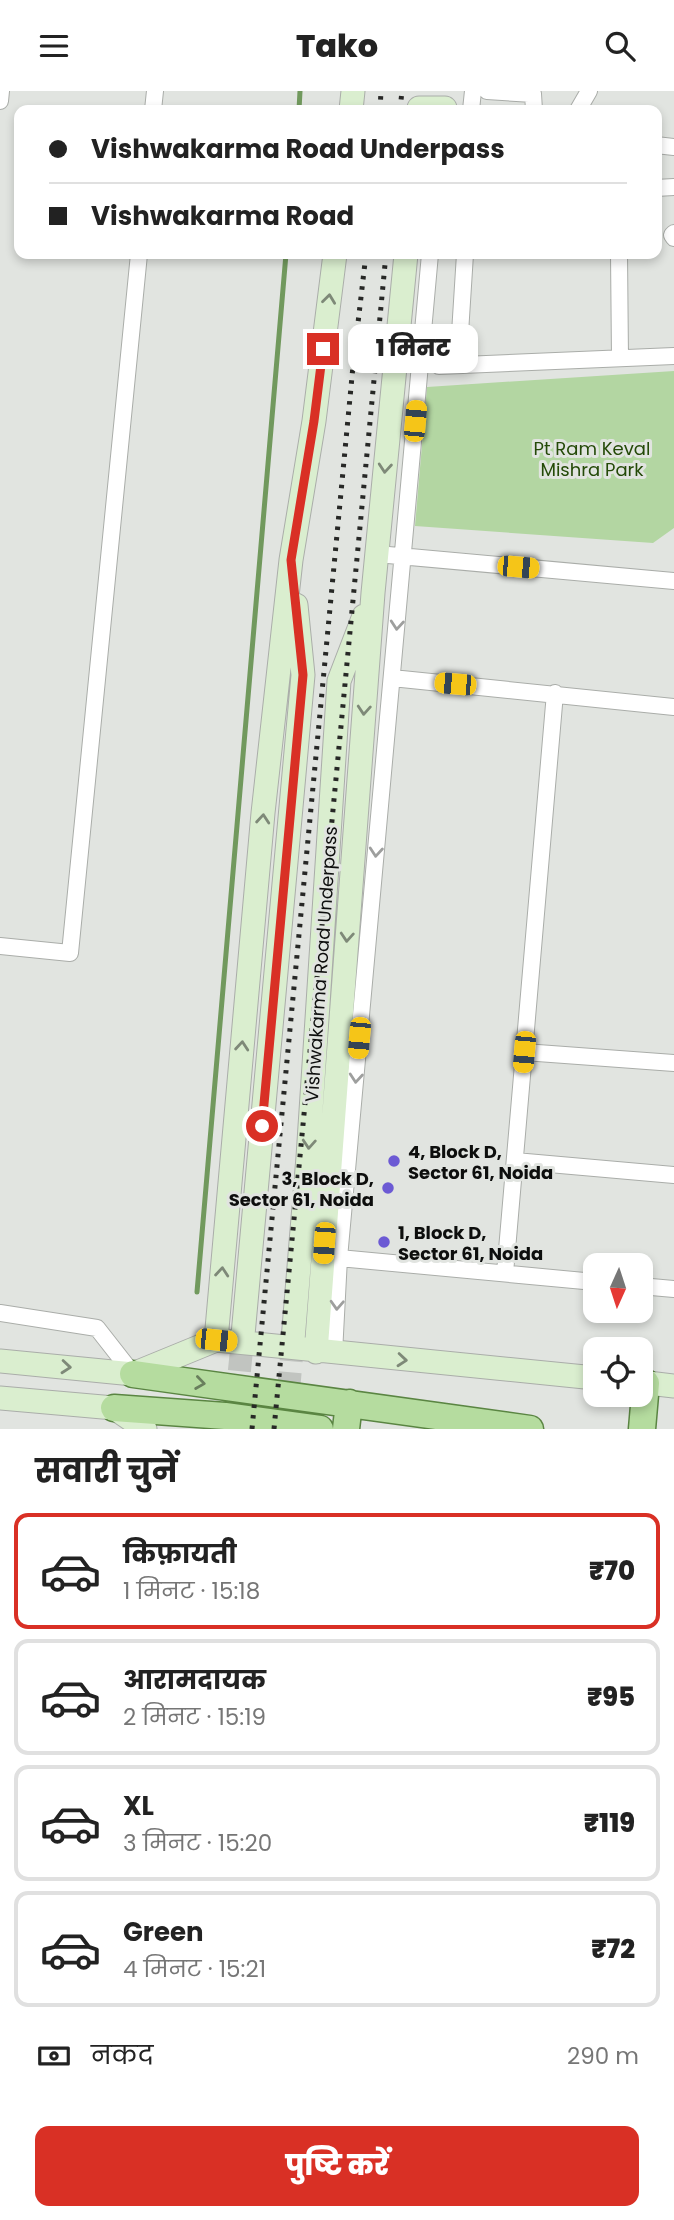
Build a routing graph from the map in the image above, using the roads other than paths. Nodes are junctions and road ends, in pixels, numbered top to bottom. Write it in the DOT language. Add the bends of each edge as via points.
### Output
graph roads {
  1 [pos="1,91"];
  2 [pos="487,91"];
  3 [pos="533,98"];
  4 [pos="0,101"];
  5 [pos="419,103"];
  6 [pos="445,103"];
  7 [pos="139,259"];
  8 [pos="334,259"];
  9 [pos="406,259"];
  10 [pos="430,259"];
  11 [pos="465,259"];
  12 [pos="619,259"];
  13 [pos="674,356"];
  14 [pos="620,358"];
  15 [pos="458,365"];
  16 [pos="439,366"];
  17 [pos="377,554"];
  18 [pos="403,557"];
  19 [pos="291,560"];
  20 [pos="674,581"];
  21 [pos="373,593"];
  22 [pos="392,678"];
  23 [pos="555,693"];
  24 [pos="674,707"];
  25 [pos="0,946"];
  26 [pos="524,1052"];
  27 [pos="674,1063"];
  28 [pos="515,1161"];
  29 [pos="674,1175"];
  30 [pos="339,1258"];
  31 [pos="505,1273"];
  32 [pos="583,1281"];
  33 [pos="653,1287"];
  34 [pos="674,1289"];
  35 [pos="0,1313"];
  36 [pos="243,1335"];
  37 [pos="216,1340"];
  38 [pos="293,1340"];
  39 [pos="325,1352"];
  40 [pos="0,1361"];
  41 [pos="133,1374"];
  42 [pos="583,1377"];
  43 [pos="653,1383"];
  44 [pos="674,1386"];
  45 [pos="0,1398"];
  46 [pos="642,1407"];
  47 [pos="114,1408"];
  48 [pos="347,1416"];
  49 [pos="314,1428"];
  50 [pos="145,1429"];
  51 [pos="530,1429"];
  52 [pos="642,1429"];
  1 -- 4 [label="street"];
  2 -- 3 [label="street"];
  5 -- 6 [label="main road"];
  7 -- 25 [label="street" via="71,953"];
  19 -- 8 [label="main road, one-way"];
  9 -- 17 [label="main road, one-way"];
  10 -- 18 [label="street"];
  11 -- 15 [label="street"];
  12 -- 14 [label="street"];
  13 -- 14 [label="street"];
  14 -- 15 [label="street"];
  15 -- 16 [label="street"];
  17 -- 18 [label="street"];
  17 -- 21 [label="main road"];
  18 -- 20 [label="street"];
  18 -- 22 [label="street, one-way"];
  19 -- 36 [label="main road" via="303,675"];
  37 -- 19 [label="main road, one-way" via="263,813"];
  21 -- 38 [label="main road, Vishwakarma Road Underpass, one-way" via="339,681"];
  21 -- 39 [label="main road, one-way"];
  22 -- 23 [label="street"];
  22 -- 30 [label="street, one-way"];
  23 -- 24 [label="street"];
  23 -- 26 [label="street"];
  26 -- 27 [label="street"];
  26 -- 28 [label="street"];
  28 -- 29 [label="street"];
  28 -- 31 [label="street"];
  30 -- 31 [label="street"];
  30 -- 39 [label="street, one-way"];
  31 -- 32 [label="street"];
  33 -- 34 [label="street"];
  35 -- 41 [label="street" via="97,1328"];
  37 -- 39 [label="main road"];
  37 -- 41 [label="main road"];
  39 -- 42 [label="main road, one-way"];
  40 -- 41 [label="main road, one-way"];
  41 -- 48 [label="main road, one-way"];
  43 -- 44 [label="main road"];
  45 -- 47 [label="main road"];
  46 -- 52 [label="main road"];
  47 -- 49 [label="main road"];
  47 -- 50 [label="main road"];
  48 -- 51 [label="main road" via="405,1411"];
}
